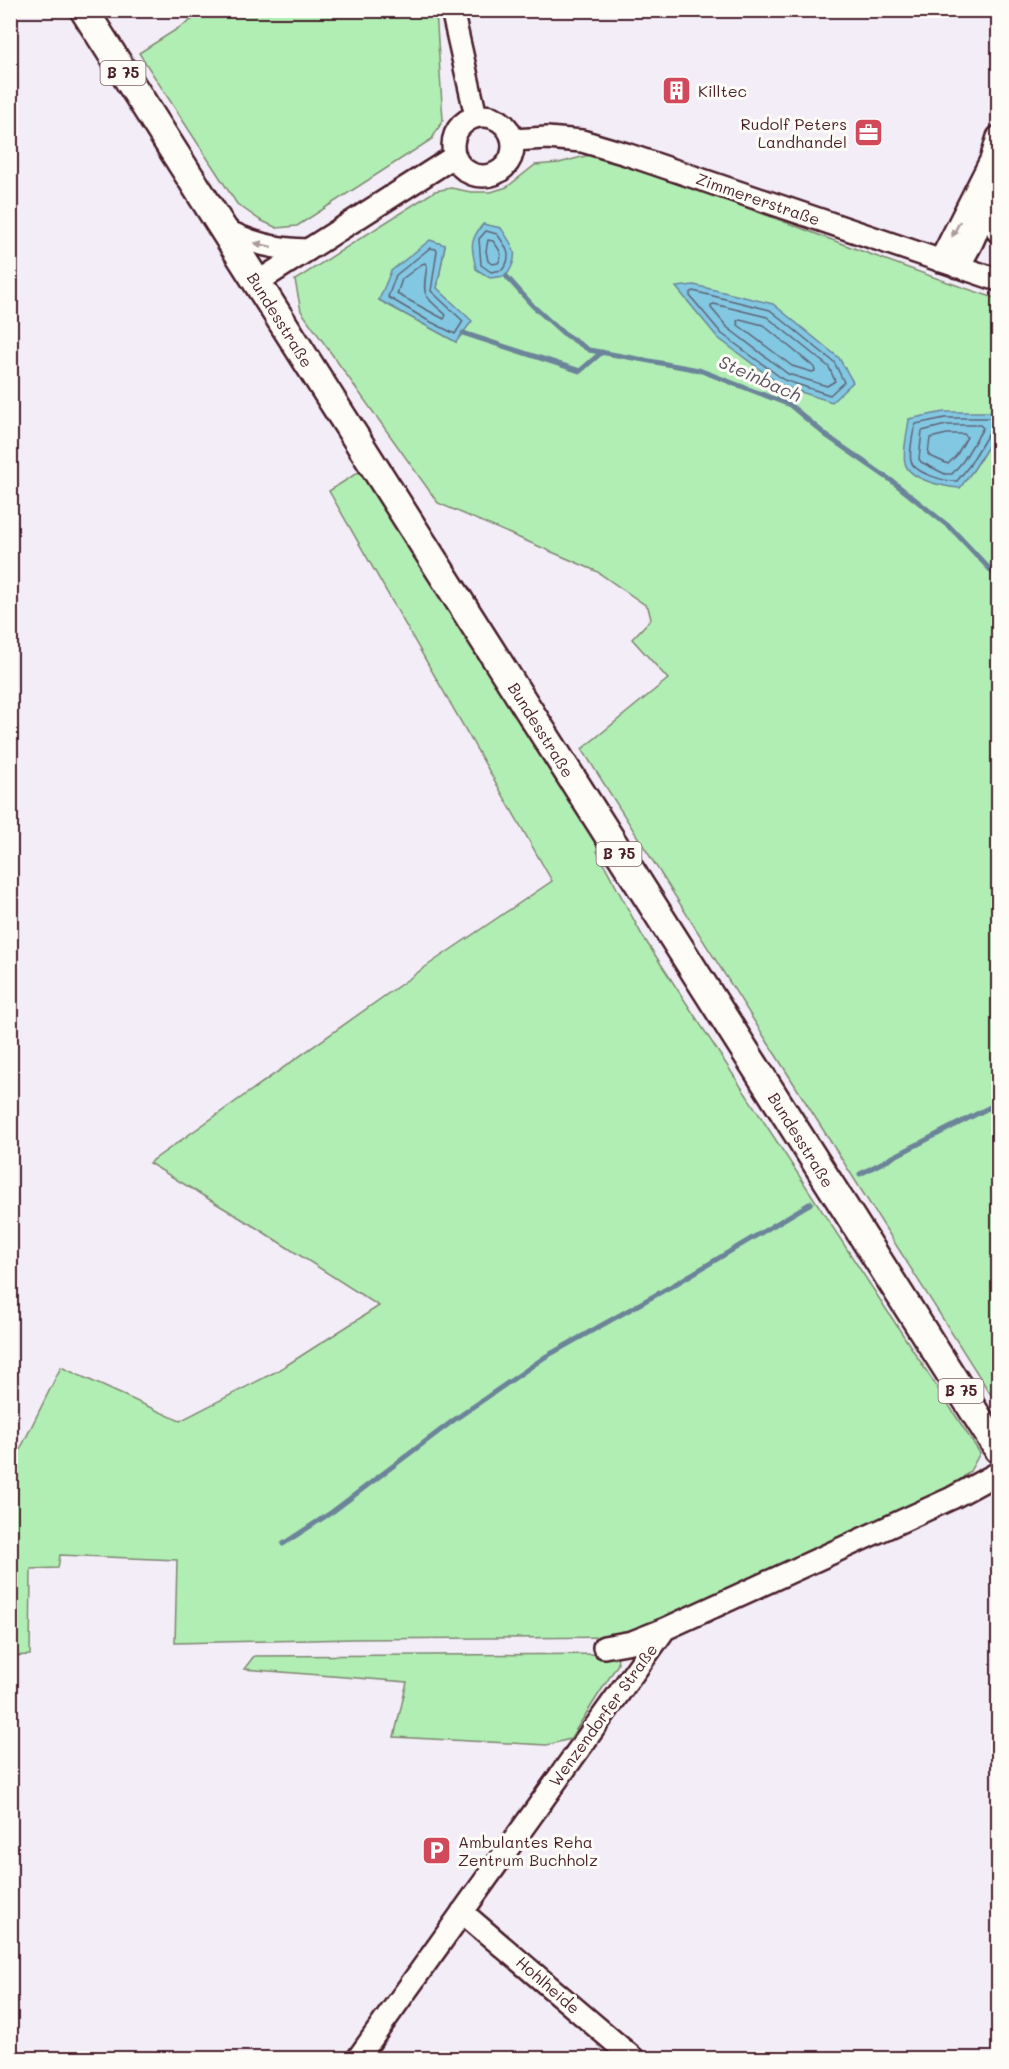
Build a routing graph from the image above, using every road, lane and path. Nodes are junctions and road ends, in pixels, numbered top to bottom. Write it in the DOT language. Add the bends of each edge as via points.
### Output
graph roads {
  1 [pos="84,10"];
  2 [pos="452,10"];
  3 [pos="476,116"];
  4 [pos="999,137"];
  5 [pos="513,140"];
  6 [pos="455,156"];
  7 [pos="991,160"];
  8 [pos="987,192"];
  9 [pos="222,228"];
  10 [pos="999,232"];
  11 [pos="308,250"];
  12 [pos="948,264"];
  13 [pos="999,280"];
  14 [pos="256,283"];
  15 [pos="999,1449"];
  16 [pos="999,1473"];
  17 [pos="999,1490"];
  18 [pos="952,1498"];
  19 [pos="665,1629"];
  20 [pos="604,1647"];
  21 [pos="462,1912"];
  22 [pos="358,2058"];
  23 [pos="633,2058"];
  1 -- 9 [label="main road, Bundesstraße / B 75"];
  2 -- 3 [label="street"];
  3 -- 5 [label="street" via="500,120"];
  3 -- 6 [label="street" via="456,132"];
  4 -- 7 [label="street"];
  5 -- 6 [label="street" via="510,161 492,175 470,173"];
  5 -- 12 [label="street, Zimmererstraße" via="582,141 615,150"];
  6 -- 11 [label="street"];
  7 -- 8 [label="street"];
  7 -- 12 [label="street, one-way"];
  8 -- 10 [label="street"];
  8 -- 12 [label="street" via="969,251"];
  11 -- 9 [label="street, one-way" via="282,249 245,240"];
  9 -- 14 [label="main road, Bundesstraße / B 75"];
  11 -- 14 [label="street"];
  12 -- 13 [label="street, Zimmererstraße"];
  14 -- 15 [label="main road, Bundesstraße / B 75"];
  16 -- 18 [label="street, Wenzendorfer Straße"];
  17 -- 18 [label="street, Wenzendorfer Straße"];
  18 -- 19 [label="street, Wenzendorfer Straße"];
  19 -- 20 [label="street" via="632,1642"];
  19 -- 21 [label="street, Wenzendorfer Straße"];
  21 -- 22 [label="street, Wenzendorfer Straße"];
  21 -- 23 [label="street, Hohlheide"];
}
